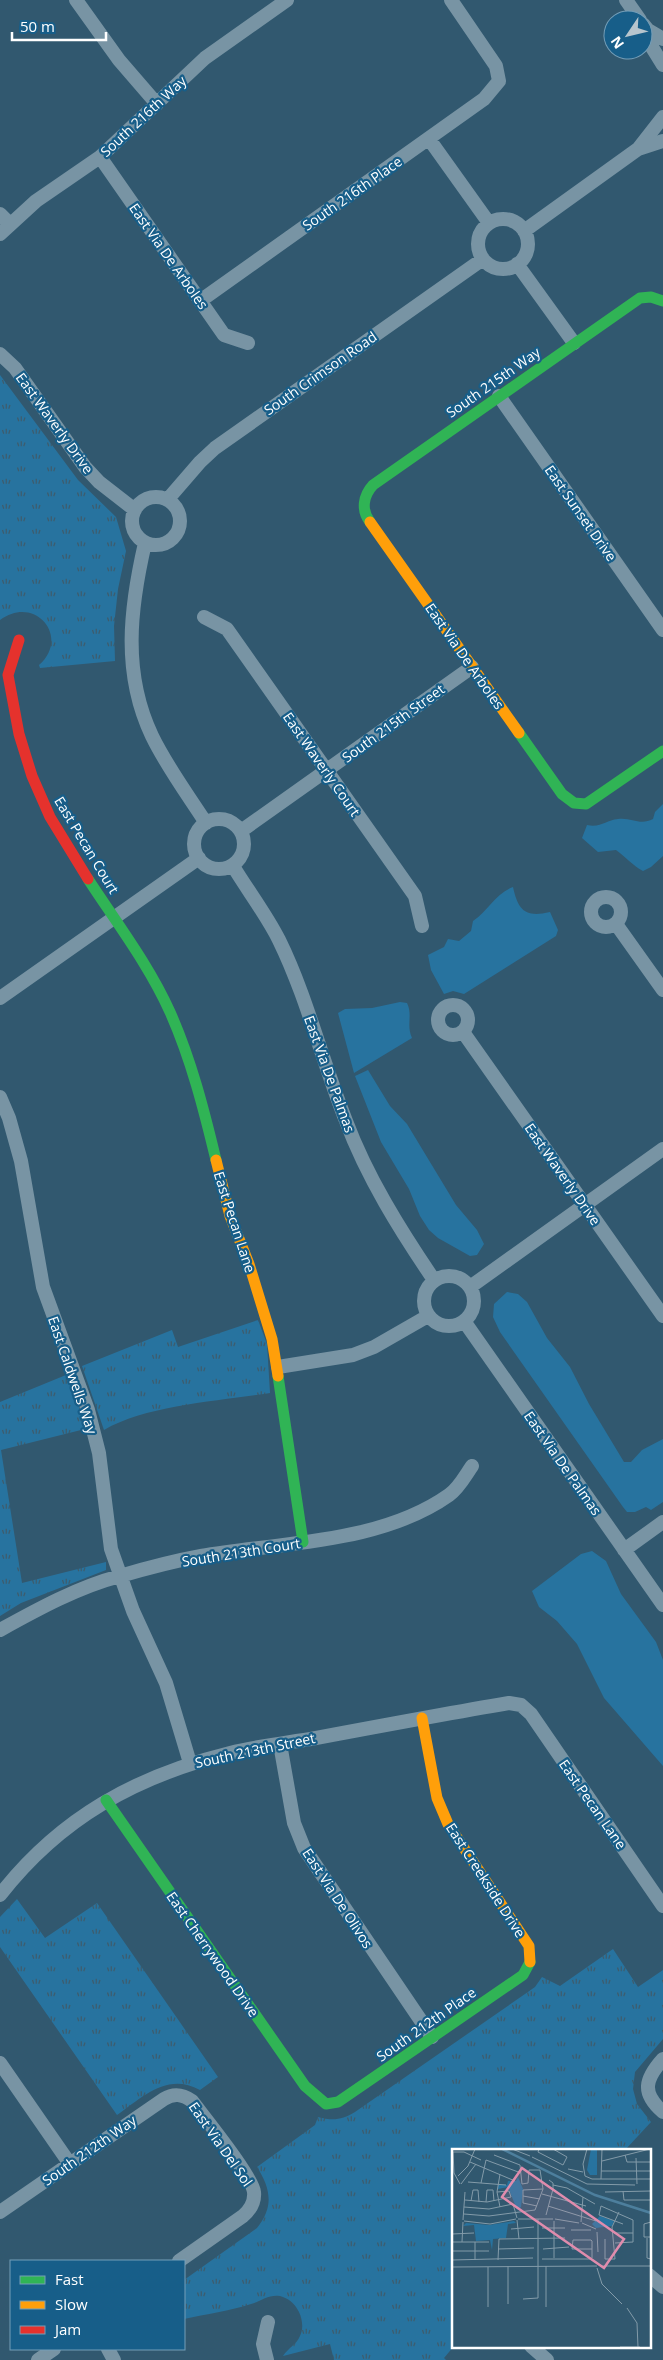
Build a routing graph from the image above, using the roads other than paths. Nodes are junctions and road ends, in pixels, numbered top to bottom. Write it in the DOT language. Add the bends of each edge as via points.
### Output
graph roads {
  1 [pos="76,0"];
  2 [pos="287,0"];
  3 [pos="451,0"];
  4 [pos="653,49"];
  5 [pos="663,65"];
  6 [pos="157,104"];
  7 [pos="663,117"];
  8 [pos="429,139"];
  9 [pos="663,141"];
  10 [pos="638,150"];
  11 [pos="100,157"];
  12 [pos="5,219"];
  13 [pos="489,223"];
  14 [pos="524,231"];
  15 [pos="0,234"];
  16 [pos="483,259"];
  17 [pos="518,264"];
  18 [pos="200,301"];
  19 [pos="663,301"];
  20 [pos="248,343"];
  21 [pos="574,343"];
  22 [pos="0,354"];
  23 [pos="499,396"];
  24 [pos="168,499"];
  25 [pos="363,504"];
  26 [pos="135,510"];
  27 [pos="146,543"];
  28 [pos="204,617"];
  29 [pos="663,630"];
  30 [pos="19,640"];
  31 [pos="472,666"];
  32 [pos="663,751"];
  33 [pos="326,770"];
  34 [pos="206,823"];
  35 [pos="241,831"];
  36 [pos="198,858"];
  37 [pos="233,866"];
  38 [pos="115,919"];
  39 [pos="616,924"];
  40 [pos="422,926"];
  41 [pos="663,990"];
  42 [pos="0,998"];
  43 [pos="463,1032"];
  44 [pos="0,1098"];
  45 [pos="663,1149"];
  46 [pos="585,1206"];
  47 [pos="434,1280"];
  48 [pos="470,1287"];
  49 [pos="428,1316"];
  50 [pos="663,1316"];
  51 [pos="464,1322"];
  52 [pos="278,1367"];
  53 [pos="472,1466"];
  54 [pos="663,1522"];
  55 [pos="303,1542"];
  56 [pos="624,1550"];
  57 [pos="119,1576"];
  58 [pos="663,1605"];
  59 [pos="0,1630"];
  60 [pos="521,1705"];
  61 [pos="422,1718"];
  62 [pos="280,1744"];
  63 [pos="190,1763"];
  64 [pos="106,1800"];
  65 [pos="0,1895"];
  66 [pos="663,1906"];
  67 [pos="531,1955"];
  68 [pos="432,2037"];
  69 [pos="663,2059"];
  70 [pos="0,2063"];
  71 [pos="179,2095"];
  72 [pos="326,2104"];
  73 [pos="663,2112"];
  74 [pos="70,2164"];
  75 [pos="0,2212"];
  76 [pos="180,2260"];
  77 [pos="650,2276"];
  78 [pos="663,2287"];
  79 [pos="268,2322"];
  80 [pos="533,2348"];
  81 [pos="53,2350"];
  82 [pos="38,2360"];
  83 [pos="267,2360"];
  84 [pos="547,2360"];
  1 -- 6 [label="street" via="118,60"];
  2 -- 6 [label="street, South 216th Way" via="205,58"];
  3 -- 8 [label="street, South 216th Place" via="496,66 499,81 484,99"];
  4 -- 5 [label="street"];
  6 -- 11 [label="street, South 216th Way"];
  7 -- 10 [label="street"];
  8 -- 13 [label="street"];
  8 -- 18 [label="street, South 216th Place"];
  9 -- 10 [label="street"];
  10 -- 14 [label="street"];
  11 -- 12 [label="street, South 216th Way" via="36,202"];
  11 -- 18 [label="street, East Via De Arboles"];
  12 -- 15 [label="street, South 216th Way"];
  13 -- 14 [label="street" via="496,219 511,220"];
  13 -- 16 [label="street" via="479,236 479,252"];
  14 -- 17 [label="street" via="528,244"];
  16 -- 17 [label="street" via="495,268"];
  16 -- 24 [label="street, South Crimson Road" via="216,448"];
  17 -- 21 [label="street"];
  18 -- 20 [label="street, East Via De Arboles" via="224,335"];
  19 -- 21 [label="street, South 215th Way" via="652,297 640,298"];
  21 -- 23 [label="street, South 215th Way"];
  22 -- 26 [label="street, East Waverly Drive" via="15,368 85,467"];
  23 -- 25 [label="street, South 215th Way" via="373,485 366,491"];
  23 -- 29 [label="street, East Sunset Drive"];
  24 -- 26 [label="street" via="153,497 139,503"];
  24 -- 27 [label="street" via="178,510 178,532 167,543"];
  25 -- 31 [label="street, East Via De Arboles" via="366,517"];
  26 -- 27 [label="street" via="132,525"];
  27 -- 34 [label="street" via="135,587 130,628 139,703 152,737"];
  28 -- 33 [label="street, East Waverly Court" via="227,629"];
  30 -- 38 [label="street, East Pecan Court" via="8,675 19,734 32,776 50,817"];
  31 -- 32 [label="street, East Via De Arboles" via="562,794 574,803 586,804"];
  31 -- 33 [label="street, South 215th Street"];
  33 -- 35 [label="street, South 215th Street"];
  33 -- 40 [label="street, East Waverly Court" via="416,896"];
  34 -- 35 [label="street" via="221,819"];
  34 -- 36 [label="street" via="194,843"];
  35 -- 37 [label="street" via="243,854"];
  36 -- 37 [label="street" via="218,870"];
  36 -- 38 [label="street"];
  37 -- 47 [label="street, East Via De Palmas" via="262,910 290,966 347,1124 373,1180"];
  38 -- 42 [label="street"];
  38 -- 52 [label="street, East Pecan Lane" via="155,982 188,1058 230,1216 252,1272"];
  39 -- 41 [label="street"];
  43 -- 46 [label="street, East Waverly Drive"];
  44 -- 57 [label="street, East Caldwells Way" via="21,1161 43,1287 88,1410 98,1453 111,1549"];
  45 -- 46 [label="street"];
  46 -- 48 [label="street"];
  46 -- 50 [label="street, East Waverly Drive"];
  47 -- 48 [label="street" via="441,1276 457,1277"];
  47 -- 49 [label="street" via="428,1286 423,1301"];
  48 -- 51 [label="street" via="474,1305"];
  49 -- 51 [label="street" via="449,1327"];
  49 -- 52 [label="street" via="374,1347 352,1355"];
  51 -- 56 [label="street, East Via De Palmas"];
  52 -- 55 [label="street, East Pecan Lane"];
  53 -- 55 [label="street, South 213th Court" via="449,1495 420,1510 371,1529"];
  54 -- 56 [label="street"];
  55 -- 57 [label="street, South 213th Court" via="201,1556"];
  56 -- 58 [label="street, East Via De Palmas"];
  57 -- 59 [label="street, South 213th Court" via="66,1596"];
  57 -- 63 [label="street, East Caldwells Way" via="166,1684"];
  60 -- 61 [label="street, South 213th Street" via="509,1703"];
  60 -- 66 [label="street, East Pecan Lane" via="531,1714"];
  61 -- 62 [label="street, South 213th Street"];
  61 -- 67 [label="street, East Creekside Drive" via="437,1798 448,1824 523,1936"];
  62 -- 63 [label="street, South 213th Street"];
  62 -- 68 [label="street, East Via De Olivos" via="294,1822 304,1848"];
  63 -- 64 [label="street, South 213th Street" via="146,1779"];
  64 -- 65 [label="street, South 213th Street" via="49,1842"];
  64 -- 72 [label="street, East Cherrywood Drive" via="305,2086"];
  67 -- 68 [label="street, South 212th Place" via="529,1967 523,1975"];
  68 -- 72 [label="street, South 212th Place" via="348,2097"];
  69 -- 73 [label="street" via="649,2076 647,2084 650,2096"];
  70 -- 74 [label="street"];
  71 -- 74 [label="street, South 212th Way" via="164,2098"];
  71 -- 76 [label="street, East Via Del Sol" via="192,2101 222,2141 250,2181 254,2200 243,2216"];
  74 -- 75 [label="street, South 212th Way"];
  77 -- 78 [label="street"];
  79 -- 83 [label="street" via="263,2344"];
  80 -- 84 [label="street"];
  81 -- 82 [label="street"];
}
